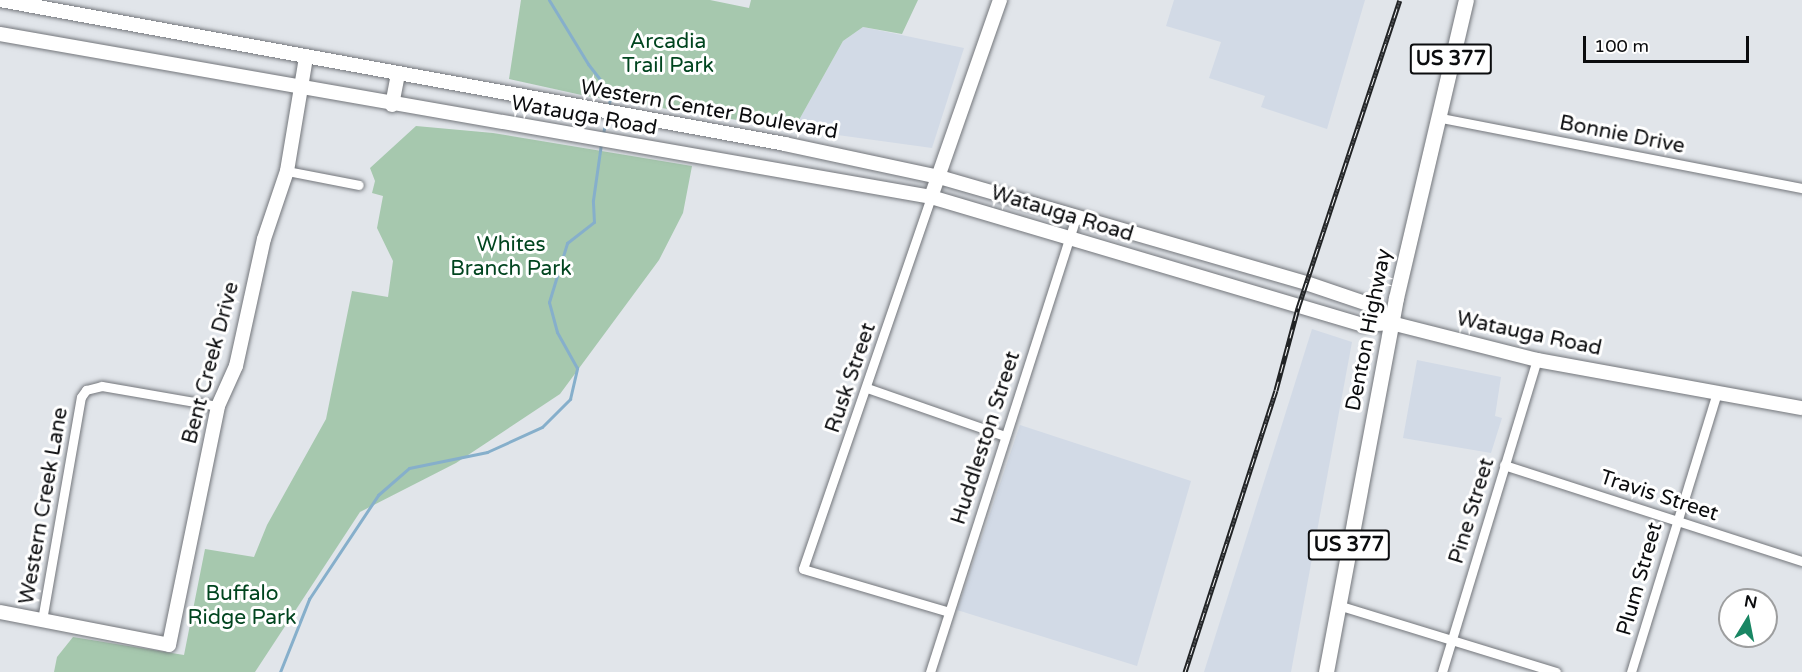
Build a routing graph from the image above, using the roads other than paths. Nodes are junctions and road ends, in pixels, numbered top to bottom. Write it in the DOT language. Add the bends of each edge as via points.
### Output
graph roads {
  1 [pos="0,0"];
  2 [pos="1000,0"];
  3 [pos="1466,0"];
  4 [pos="0,34"];
  5 [pos="306,58"];
  6 [pos="398,74"];
  7 [pos="302,88"];
  8 [pos="392,105"];
  9 [pos="1436,117"];
  10 [pos="287,171"];
  11 [pos="939,177"];
  12 [pos="359,185"];
  13 [pos="1802,188"];
  14 [pos="931,197"];
  15 [pos="1076,216"];
  16 [pos="1070,237"];
  17 [pos="1391,323"];
  18 [pos="1537,360"];
  19 [pos="867,388"];
  20 [pos="1717,393"];
  21 [pos="218,406"];
  22 [pos="1802,408"];
  23 [pos="1005,436"];
  24 [pos="1504,465"];
  25 [pos="1676,520"];
  26 [pos="1802,561"];
  27 [pos="1338,605"];
  28 [pos="0,612"];
  29 [pos="949,612"];
  30 [pos="42,620"];
  31 [pos="1452,639"];
  32 [pos="930,672"];
  33 [pos="1326,672"];
  34 [pos="1442,672"];
  35 [pos="1556,672"];
  36 [pos="1631,672"];
  1 -- 5 [label="main road, Western Center Boulevard"];
  2 -- 11 [label="main road"];
  3 -- 9 [label="main road, Denton Highway / US 377"];
  4 -- 7 [label="main road"];
  5 -- 6 [label="main road, Western Center Boulevard"];
  5 -- 7 [label="main road, Bent Creek Drive"];
  6 -- 8 [label="main road"];
  6 -- 11 [label="main road, Western Center Boulevard"];
  7 -- 8 [label="main road, Watauga Road"];
  7 -- 10 [label="main road, Bent Creek Drive"];
  8 -- 14 [label="main road, Watauga Road"];
  9 -- 13 [label="street, Bonnie Drive"];
  9 -- 17 [label="main road, Denton Highway / US 377"];
  10 -- 12 [label="street"];
  10 -- 21 [label="main road, Bent Creek Drive" via="264,239 236,366"];
  11 -- 14 [label="main road"];
  11 -- 15 [label="main road, Western Center Boulevard"];
  14 -- 16 [label="main road, Watauga Road"];
  14 -- 19 [label="street, Rusk Street"];
  15 -- 16 [label="street, Huddleston Street"];
  15 -- 17 [label="main road, Western Center Boulevard" via="1374,306"];
  16 -- 17 [label="main road, Watauga Road" via="1363,325"];
  16 -- 23 [label="street, Huddleston Street"];
  17 -- 18 [label="main road, Watauga Road"];
  17 -- 27 [label="main road, Denton Highway / US 377"];
  18 -- 20 [label="main road, Watauga Road"];
  18 -- 24 [label="street, Pine Street"];
  19 -- 23 [label="street"];
  19 -- 29 [label="street, Rusk Street" via="804,569"];
  20 -- 22 [label="main road, Watauga Road"];
  20 -- 25 [label="street, Plum Street"];
  21 -- 30 [label="street, Western Creek Lane" via="102,386 86,390 81,397"];
  21 -- 30 [label="main road, Bent Creek Drive" via="169,645"];
  23 -- 29 [label="street, Huddleston Street"];
  24 -- 25 [label="street, Travis Street"];
  24 -- 31 [label="street, Pine Street"];
  25 -- 26 [label="street, Travis Street"];
  25 -- 36 [label="street, Plum Street"];
  27 -- 31 [label="street"];
  27 -- 33 [label="main road, Denton Highway / US 377"];
  28 -- 30 [label="main road"];
  29 -- 32 [label="street, Huddleston Street"];
  31 -- 34 [label="street, Pine Street"];
  31 -- 35 [label="street"];
}
